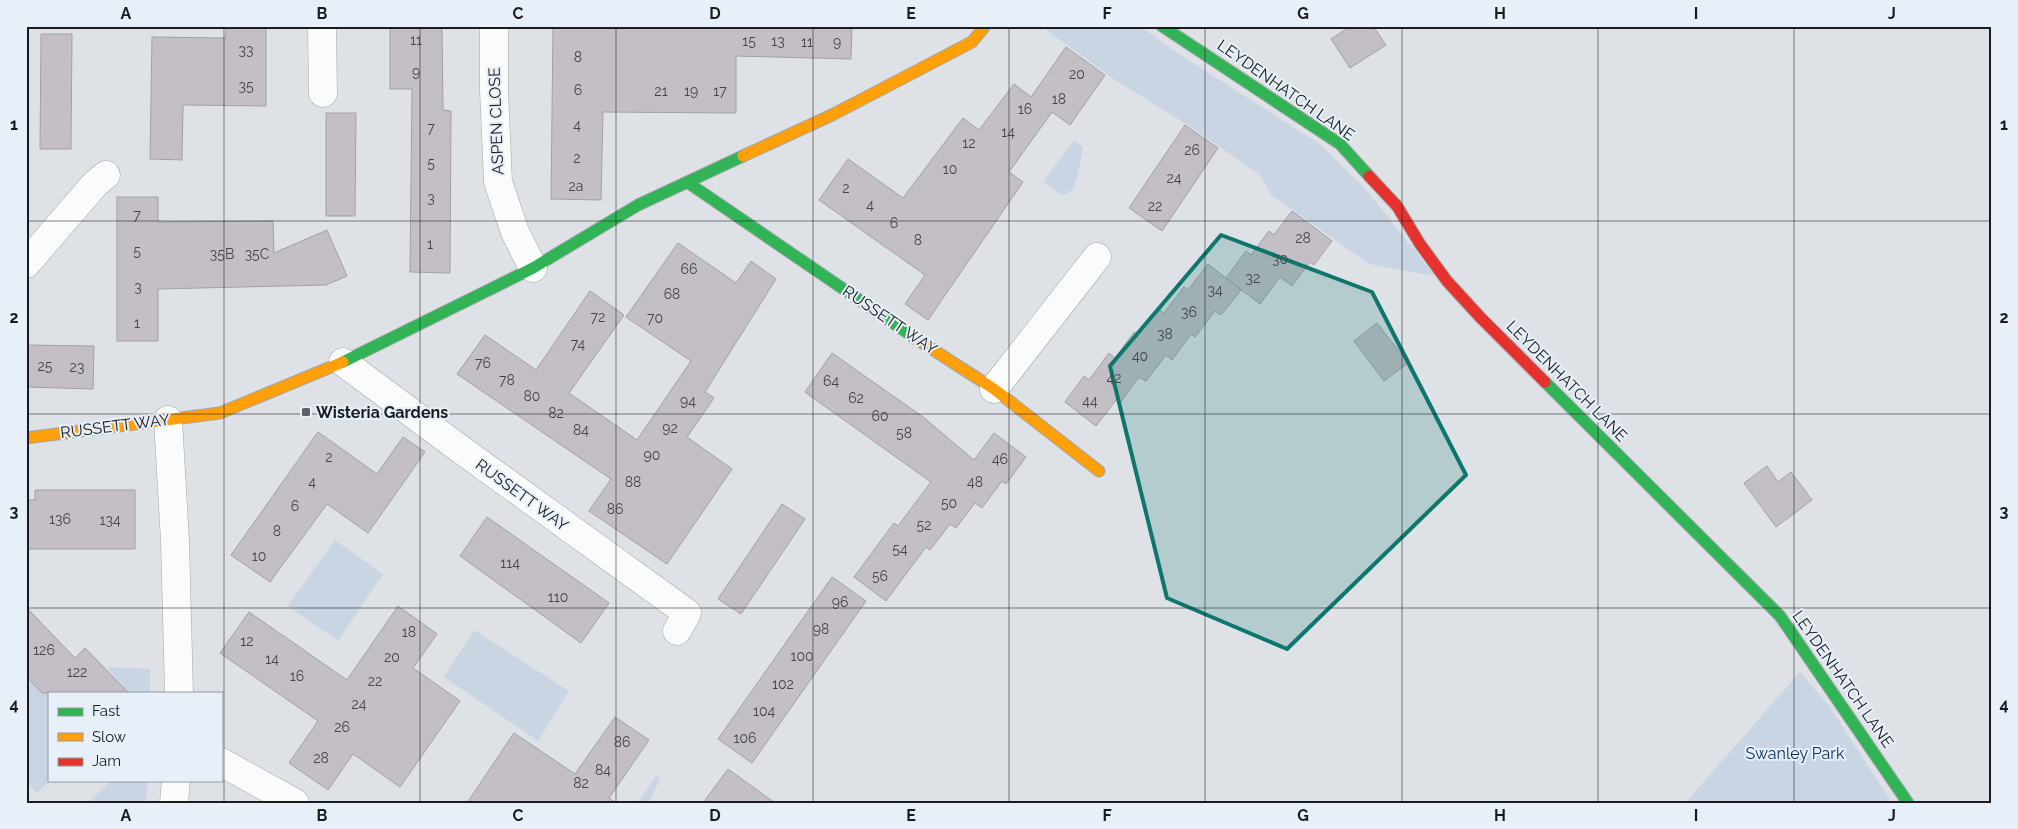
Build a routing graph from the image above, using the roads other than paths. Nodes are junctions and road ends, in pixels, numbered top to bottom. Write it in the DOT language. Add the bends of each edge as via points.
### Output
graph roads {
  1 [pos="322,26"];
  2 [pos="494,26"];
  3 [pos="985,26"];
  4 [pos="1162,26"];
  5 [pos="322,93"];
  6 [pos="106,175"];
  7 [pos="687,182"];
  8 [pos="1097,257"];
  9 [pos="26,264"];
  10 [pos="533,268"];
  11 [pos="343,362"];
  12 [pos="994,389"];
  13 [pos="168,420"];
  14 [pos="26,438"];
  15 [pos="1099,470"];
  16 [pos="677,631"];
  17 [pos="179,692"];
  18 [pos="222,763"];
  19 [pos="176,782"];
  20 [pos="174,803"];
  21 [pos="295,803"];
  22 [pos="1908,803"];
  1 -- 5 [label="street"];
  2 -- 10 [label="street, ASPEN CLOSE" via="498,182 515,232"];
  3 -- 7 [label="street, RUSSETT WAY" via="972,42 832,115"];
  4 -- 22 [label="street, LEYDENHATCH LANE" via="1340,144 1397,206 1447,281 1480,317 1780,616"];
  6 -- 9 [label="street"];
  7 -- 10 [label="street, RUSSETT WAY" via="638,205"];
  7 -- 12 [label="street, RUSSETT WAY"];
  8 -- 12 [label="street"];
  10 -- 11 [label="street, RUSSETT WAY"];
  11 -- 13 [label="street, RUSSETT WAY" via="220,413"];
  11 -- 16 [label="street, RUSSETT WAY" via="687,613"];
  12 -- 15 [label="street, RUSSETT WAY"];
  13 -- 14 [label="street, RUSSETT WAY"];
  13 -- 17 [label="street"];
  18 -- 21 [label="street"];
  19 -- 20 [label="street"];
}
